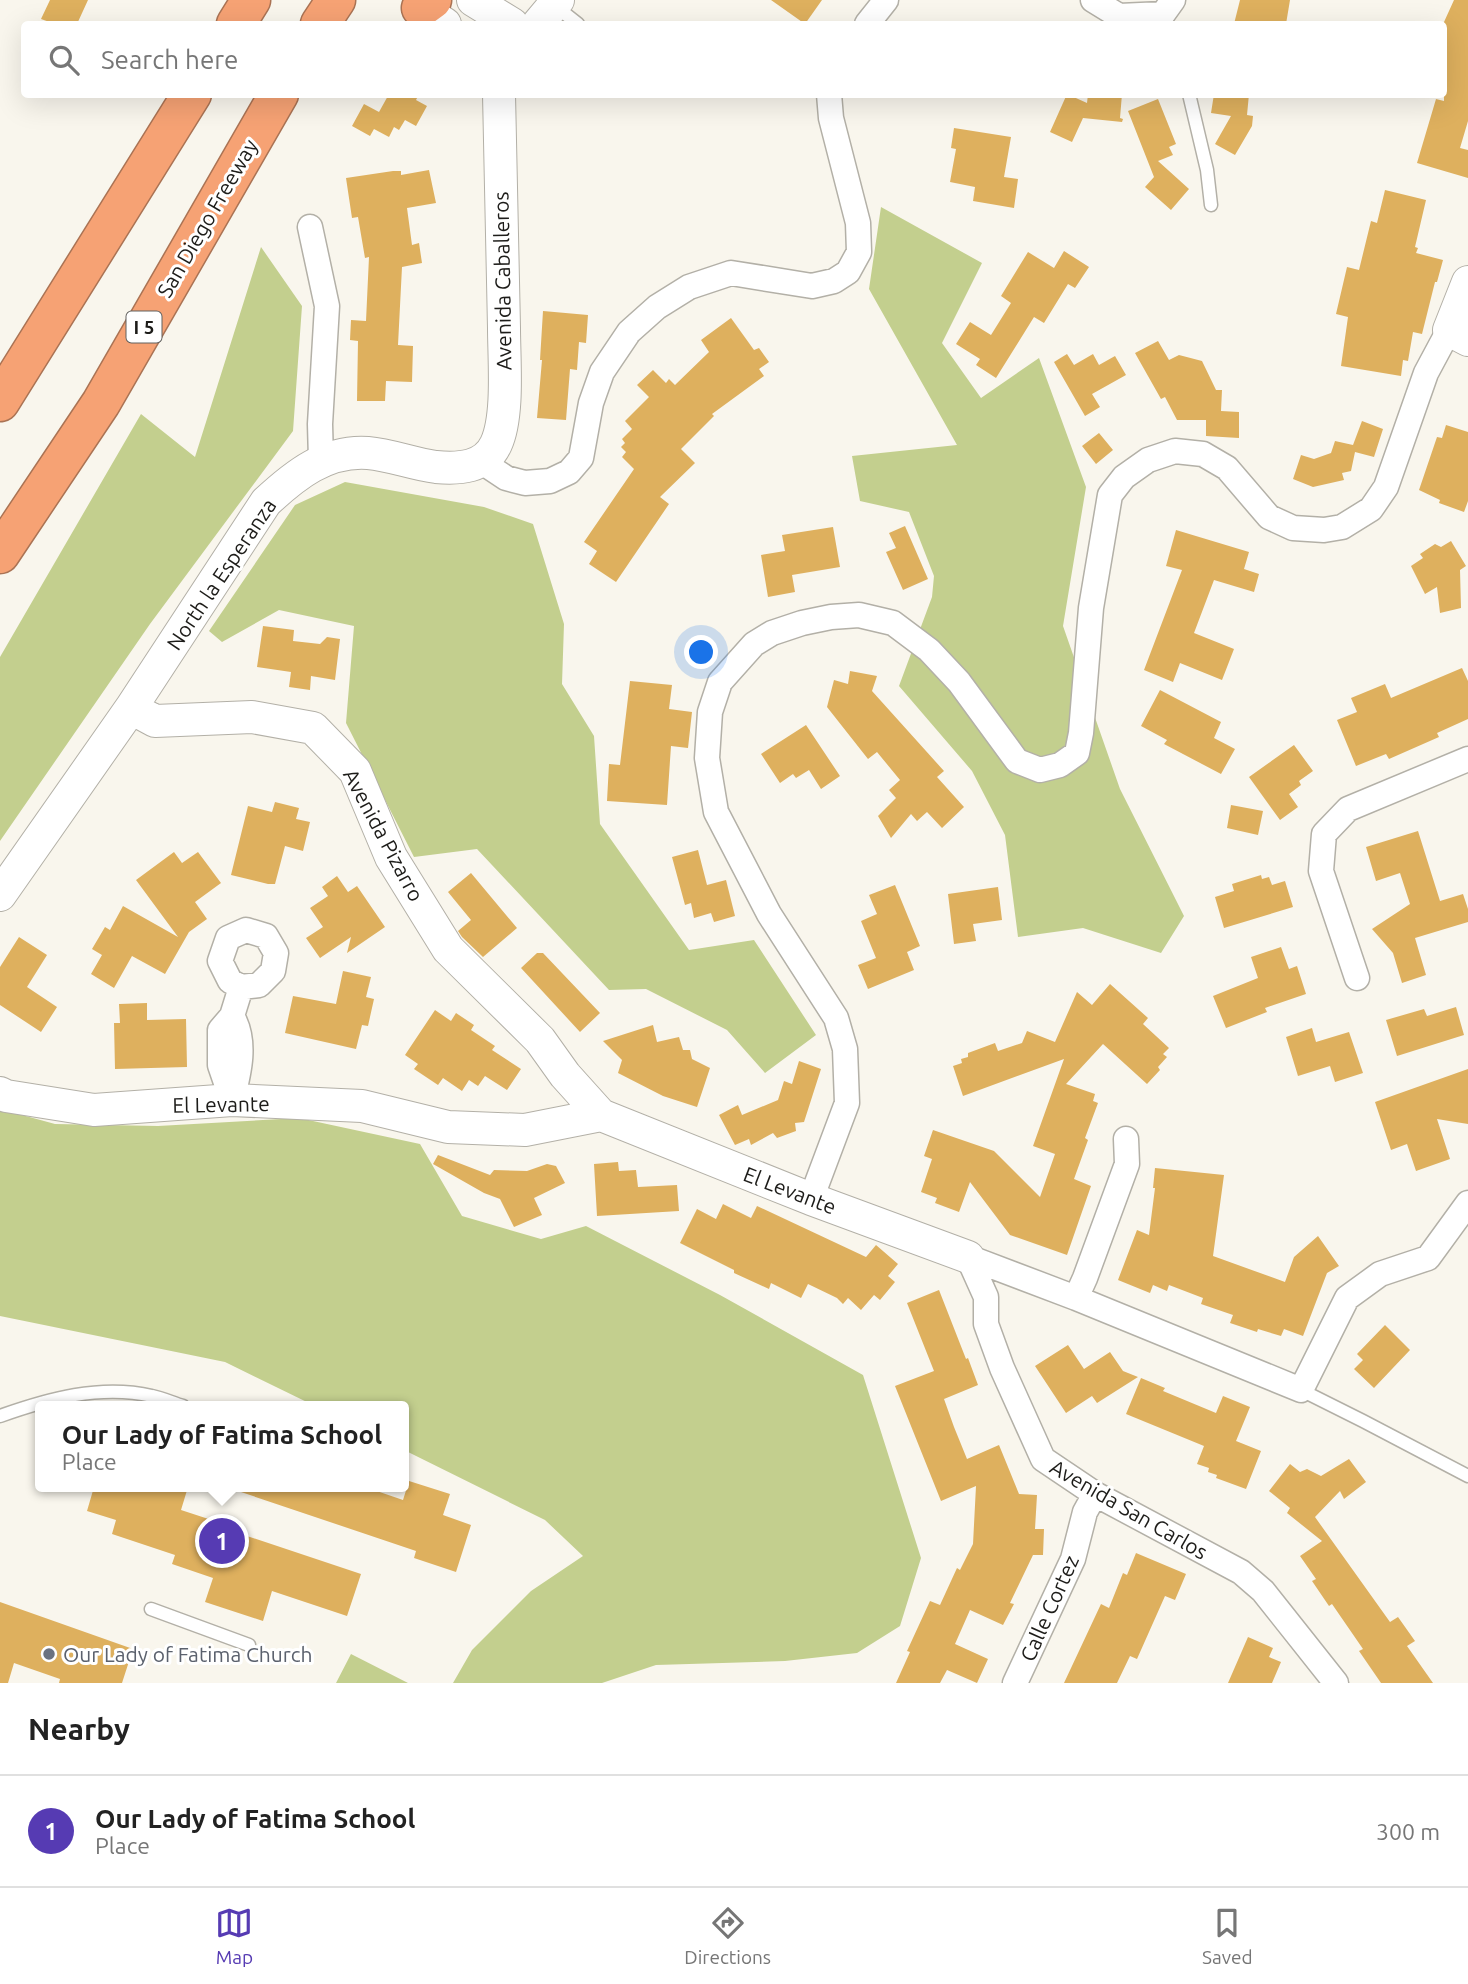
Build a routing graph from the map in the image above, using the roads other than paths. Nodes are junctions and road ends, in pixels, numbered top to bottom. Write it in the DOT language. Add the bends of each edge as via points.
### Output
graph roads {
  1 [pos="251,0"];
  2 [pos="472,0"];
  3 [pos="886,0"];
  4 [pos="1093,0"];
  5 [pos="550,10"];
  6 [pos="1168,13"];
  7 [pos="238,21"];
  8 [pos="507,21"];
  9 [pos="572,21"];
  10 [pos="869,21"];
  11 [pos="190,98"];
  12 [pos="277,98"];
  13 [pos="499,98"];
  14 [pos="829,98"];
  15 [pos="1190,98"];
  16 [pos="1211,205"];
  17 [pos="310,227"];
  18 [pos="1468,282"];
  19 [pos="1459,335"];
  20 [pos="0,402"];
  21 [pos="321,460"];
  22 [pos="482,462"];
  23 [pos="0,554"];
  24 [pos="131,708"];
  25 [pos="1468,759"];
  26 [pos="0,895"];
  27 [pos="1356,978"];
  28 [pos="242,986"];
  29 [pos="565,1075"];
  30 [pos="0,1093"];
  31 [pos="232,1100"];
  32 [pos="601,1115"];
  33 [pos="548,1126"];
  34 [pos="1126,1139"];
  35 [pos="811,1199"];
  36 [pos="1468,1203"];
  37 [pos="968,1257"];
  38 [pos="1076,1298"];
  39 [pos="1301,1390"];
  40 [pos="43,1401"];
  41 [pos="166,1401"];
  42 [pos="35,1403"];
  43 [pos="0,1416"];
  44 [pos="1468,1476"];
  45 [pos="1095,1494"];
  46 [pos="151,1609"];
  47 [pos="249,1645"];
  48 [pos="1015,1683"];
  49 [pos="1336,1683"];
  1 -- 7 [label="highway"];
  2 -- 8 [label="street"];
  3 -- 10 [label="street"];
  4 -- 6 [label="street" via="1119,16"];
  5 -- 9 [label="lane"];
  11 -- 20 [label="highway"];
  12 -- 23 [label="highway, San Diego Freeway / I 5" via="101,403"];
  13 -- 22 [label="street, Avenida Caballeros" via="503,422 496,446"];
  14 -- 22 [label="street" via="858,223 859,252 848,272 813,286 731,273 688,287 629,332 602,372 580,458 569,472 550,481 525,484"];
  15 -- 16 [label="lane"];
  17 -- 21 [label="street" via="327,306"];
  18 -- 19 [label="street"];
  19 -- 35 [label="street" via="1426,373 1386,487 1371,509 1342,527 1293,527 1269,517 1227,468 1203,454 1175,451 1148,460 1124,477 1110,495 1095,583 1077,753 1060,765 1040,770 1017,761 959,682 929,650 893,623 859,615 802,623 772,633 754,644 720,682 710,712 707,758 716,812 769,914 836,1018 845,1049 847,1103"];
  21 -- 22 [label="street" via="367,453 434,466 467,467"];
  21 -- 24 [label="street, North la Esperanza" via="266,502"];
  24 -- 26 [label="street, North la Esperanza"];
  24 -- 29 [label="street, Avenida Pizarro" via="155,721 252,717 313,729 355,771 391,857 447,949 540,1041"];
  25 -- 27 [label="street" via="1348,809 1324,834 1321,871"];
  28 -- 31 [label="street" via="232,1016 220,1030 220,1065"];
  29 -- 32 [label="street, Avenida Pizarro"];
  29 -- 33 [label="street" via="561,1108"];
  30 -- 31 [label="street, El Levante" via="94,1110"];
  31 -- 33 [label="street, El Levante" via="362,1106 448,1127 525,1130"];
  32 -- 33 [label="street, El Levante"];
  32 -- 35 [label="street, El Levante"];
  34 -- 38 [label="street" via="1127,1164"];
  35 -- 37 [label="street, El Levante"];
  36 -- 39 [label="street" via="1427,1258 1380,1274 1347,1298"];
  37 -- 38 [label="street, El Levante"];
  37 -- 45 [label="street, Avenida San Carlos" via="986,1297 986,1324 1002,1368 1043,1459"];
  38 -- 39 [label="street, El Levante"];
  39 -- 44 [label="lane"];
  40 -- 41 [label="lane" via="114,1392"];
  42 -- 43 [label="lane"];
  45 -- 48 [label="street, Calle Cortez" via="1085,1511 1073,1559"];
  45 -- 49 [label="street, Avenida San Carlos" via="1241,1572 1264,1591"];
  46 -- 47 [label="lane"];
}
